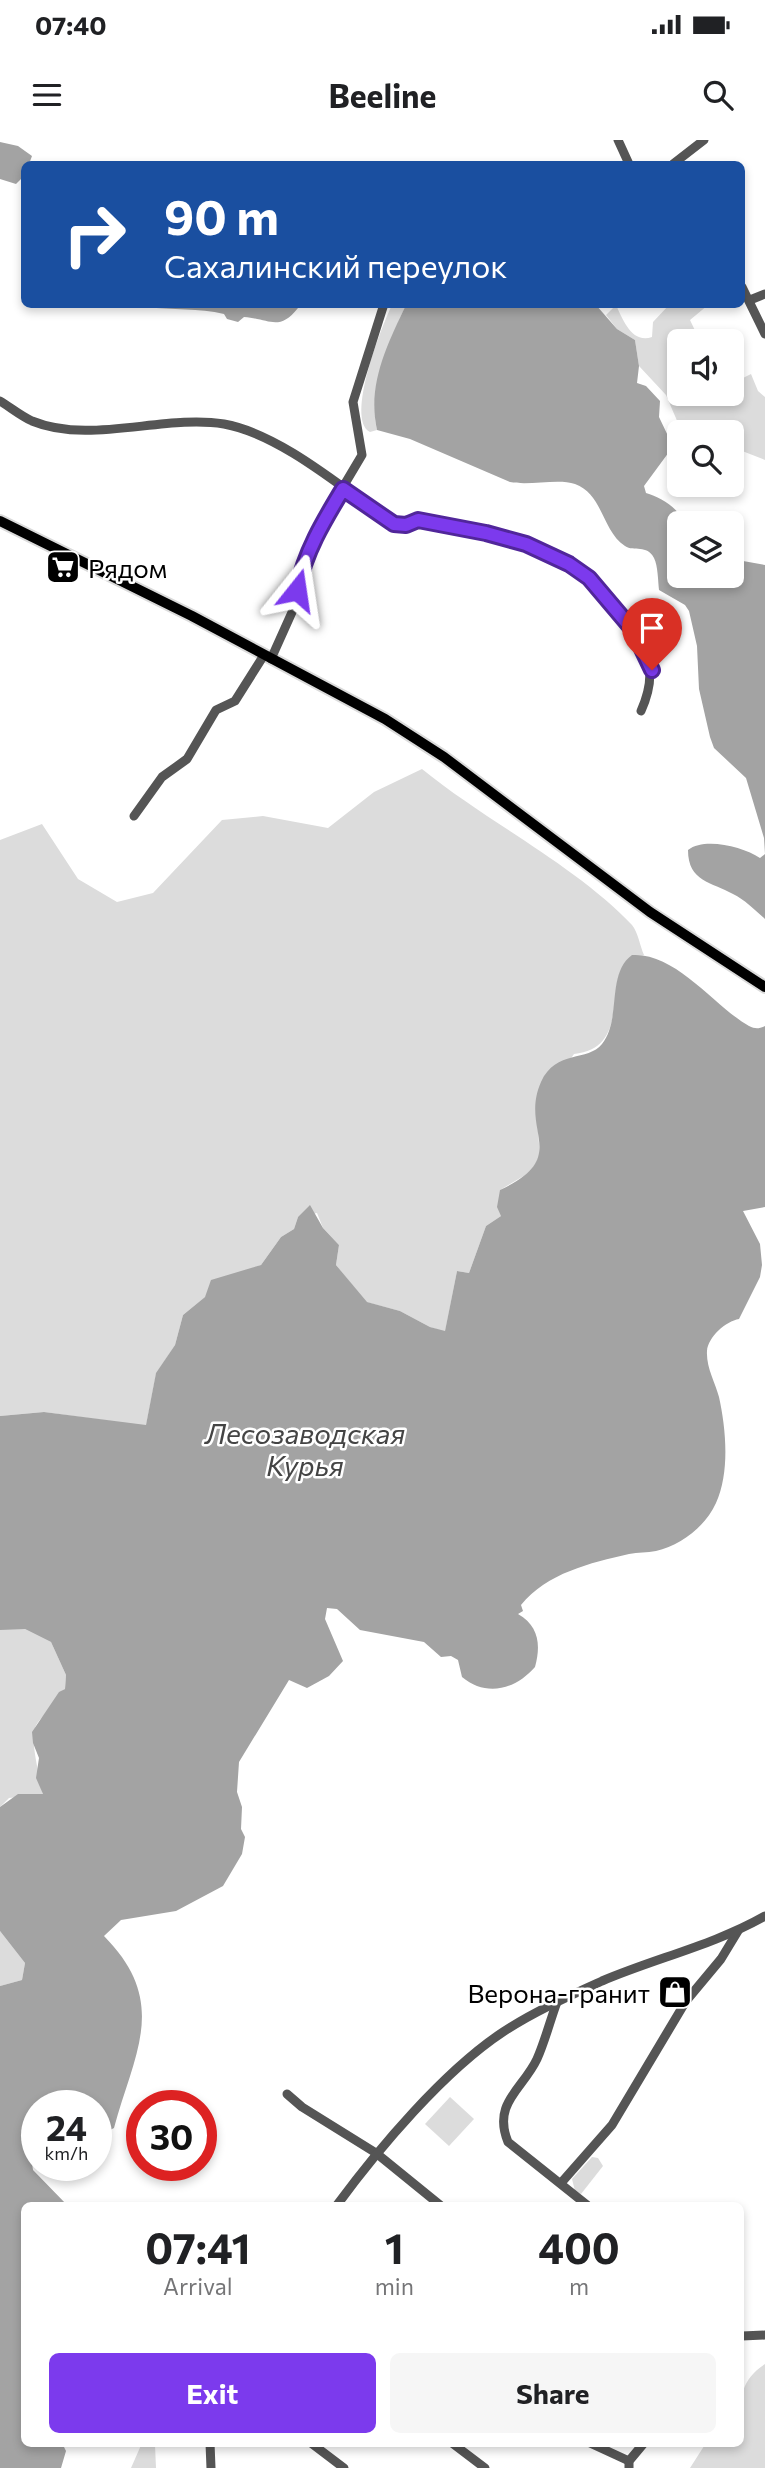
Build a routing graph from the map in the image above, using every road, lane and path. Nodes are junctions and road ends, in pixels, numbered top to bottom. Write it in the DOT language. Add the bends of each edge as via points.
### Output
graph roads {
  1 [pos="618,140"];
  2 [pos="704,140"];
  3 [pos="628,161"];
  4 [pos="677,161"];
  5 [pos="745,292"];
  6 [pos="765,295"];
  7 [pos="750,300"];
  8 [pos="383,308"];
  9 [pos="765,334"];
  10 [pos="0,401"];
  11 [pos="343,489"];
  12 [pos="0,521"];
  13 [pos="267,657"];
  14 [pos="641,711"];
  15 [pos="134,816"];
  16 [pos="763,986"];
  17 [pos="765,1916"];
  18 [pos="738,1931"];
  19 [pos="557,2003"];
  20 [pos="287,2094"];
  21 [pos="376,2153"];
  22 [pos="561,2183"];
  23 [pos="339,2202"];
  24 [pos="436,2202"];
  25 [pos="583,2202"];
  26 [pos="744,2335"];
  27 [pos="765,2335"];
  28 [pos="210,2447"];
  29 [pos="316,2447"];
  30 [pos="457,2447"];
  31 [pos="597,2447"];
  32 [pos="641,2447"];
  33 [pos="629,2464"];
  34 [pos="211,2468"];
  35 [pos="344,2468"];
  36 [pos="485,2468"];
  1 -- 3 [label="street"];
  2 -- 4 [label="street"];
  5 -- 7 [label="street"];
  6 -- 7 [label="street"];
  7 -- 9 [label="street"];
  8 -- 11 [label="street" via="354,402 362,455"];
  10 -- 11 [label="street" via="32,421 60,427 225,424 265,439"];
  11 -- 13 [label="street" via="315,534 293,610"];
  11 -- 14 [label="street" via="394,524 418,520 513,540 569,564 589,578 633,630 652,670"];
  12 -- 13 [label="main road"];
  13 -- 15 [label="street" via="236,701 216,709 187,759 162,777"];
  13 -- 16 [label="main road" via="385,719 444,757 650,912"];
  17 -- 18 [label="street"];
  18 -- 19 [label="street" via="604,1980"];
  18 -- 22 [label="street" via="686,2001 612,2126"];
  19 -- 21 [label="street" via="502,2033 458,2070"];
  19 -- 22 [label="street" via="536,2062 513,2090 503,2129 508,2142"];
  20 -- 21 [label="street"];
  21 -- 23 [label="street"];
  21 -- 24 [label="street"];
  22 -- 25 [label="street"];
  26 -- 27 [label="street"];
  28 -- 34 [label="street"];
  29 -- 35 [label="street"];
  30 -- 36 [label="street"];
  31 -- 33 [label="street"];
  32 -- 33 [label="street"];
}
